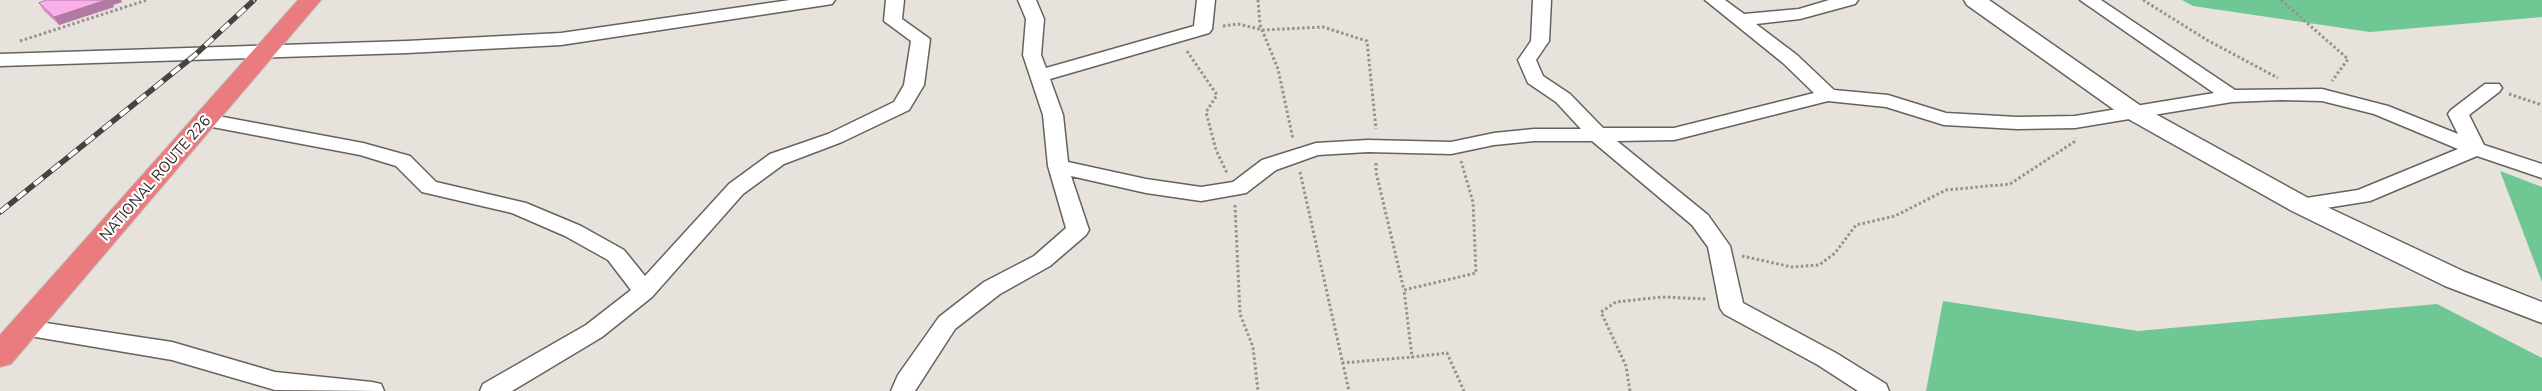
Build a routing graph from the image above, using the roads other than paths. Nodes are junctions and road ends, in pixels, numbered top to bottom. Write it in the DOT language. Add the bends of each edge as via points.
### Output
graph roads {
  1 [pos="310,0"];
  2 [pos="826,0"];
  3 [pos="895,0"];
  4 [pos="1027,0"];
  5 [pos="1206,0"];
  6 [pos="1542,0"];
  7 [pos="1714,0"];
  8 [pos="1849,0"];
  9 [pos="1974,0"];
  10 [pos="2089,0"];
  11 [pos="1740,20"];
  12 [pos="264,52"];
  13 [pos="0,60"];
  14 [pos="1038,76"];
  15 [pos="2492,88"];
  16 [pos="1828,96"];
  17 [pos="2231,96"];
  18 [pos="2132,111"];
  19 [pos="207,120"];
  20 [pos="1599,136"];
  21 [pos="2476,149"];
  22 [pos="1058,166"];
  23 [pos="2542,171"];
  24 [pos="2301,205"];
  25 [pos="644,291"];
  26 [pos="2542,313"];
  27 [pos="26,328"];
  28 [pos="0,356"];
  29 [pos="372,391"];
  30 [pos="492,391"];
  31 [pos="903,391"];
  32 [pos="1876,391"];
  1 -- 12 [label="highway, NATIONAL ROUTE 226"];
  2 -- 12 [label="street" via="561,39"];
  3 -- 25 [label="street" via="893,21 921,39 914,85 902,106 835,138 777,159 736,189"];
  4 -- 14 [label="street" via="1035,19 1032,55"];
  5 -- 14 [label="street" via="1203,29"];
  6 -- 20 [label="street" via="1540,41 1527,60 1534,79 1563,98"];
  7 -- 11 [label="street"];
  8 -- 11 [label="street" via="1800,14"];
  9 -- 18 [label="street"];
  10 -- 17 [label="street"];
  11 -- 16 [label="street" via="1790,59"];
  12 -- 13 [label="street"];
  12 -- 19 [label="highway, NATIONAL ROUTE 226"];
  14 -- 22 [label="street" via="1053,116"];
  15 -- 21 [label="street" via="2458,114"];
  16 -- 18 [label="street" via="1888,101 1944,119 2017,124 2076,122"];
  16 -- 20 [label="street" via="1674,134"];
  17 -- 18 [label="street"];
  17 -- 21 [label="street" via="2316,95 2381,110"];
  18 -- 24 [label="street"];
  19 -- 25 [label="street" via="363,149 403,161 429,187 518,208 572,231 616,255"];
  19 -- 27 [label="highway, NATIONAL ROUTE 226"];
  20 -- 22 [label="street" via="1534,135 1454,147 1316,149 1269,165 1239,188 1201,194 1146,186"];
  20 -- 32 [label="street" via="1700,220 1720,250 1732,308 1827,359"];
  21 -- 23 [label="street"];
  21 -- 24 [label="street" via="2362,196"];
  22 -- 31 [label="street" via="1078,230 1042,261 992,288 947,323"];
  24 -- 26 [label="street" via="2455,279"];
  25 -- 30 [label="street" via="594,331"];
  27 -- 28 [label="highway, NATIONAL ROUTE 226"];
  27 -- 29 [label="street" via="172,351 275,381"];
}
